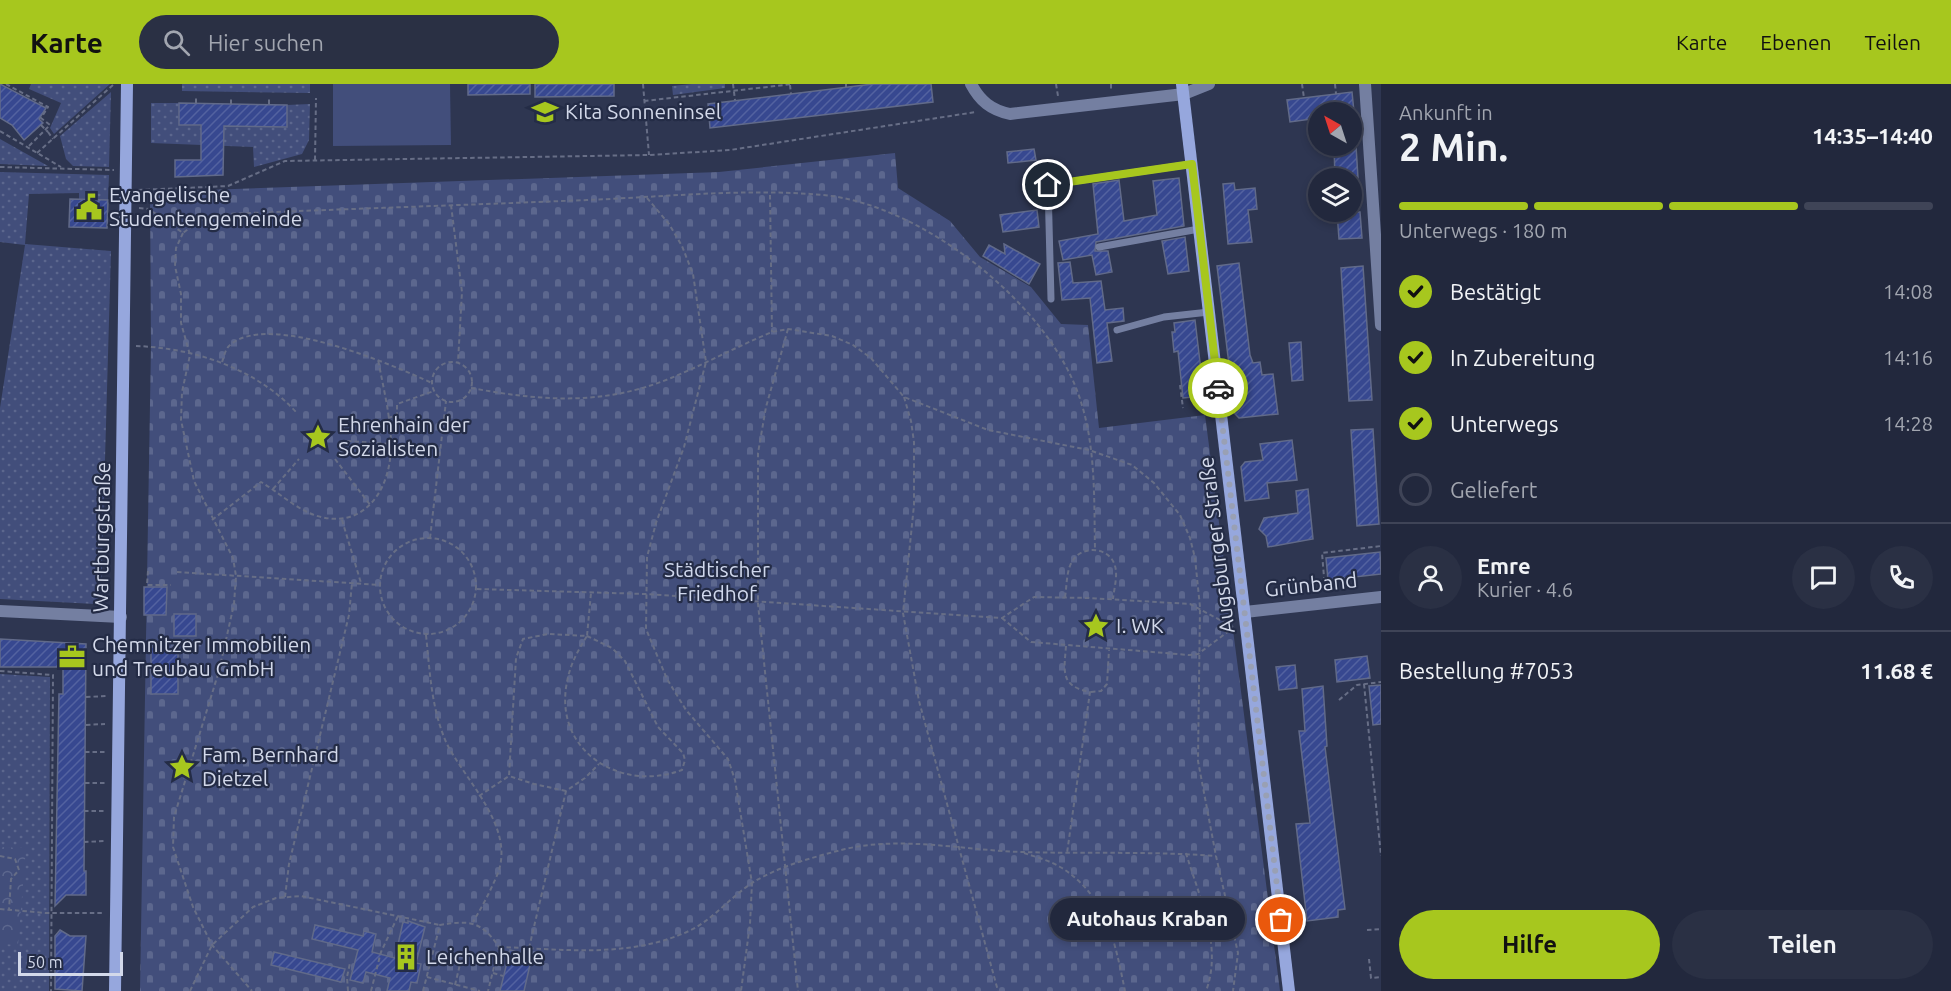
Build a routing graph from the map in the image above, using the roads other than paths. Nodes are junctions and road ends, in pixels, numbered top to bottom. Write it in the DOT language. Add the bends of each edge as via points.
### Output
graph roads {
  1 [pos="127,84"];
  2 [pos="971,84"];
  3 [pos="1209,84"];
  4 [pos="1365,84"];
  5 [pos="1183,89"];
  6 [pos="1192,164"];
  7 [pos="1199,229"];
  8 [pos="1099,247"];
  9 [pos="1051,299"];
  10 [pos="1209,312"];
  11 [pos="1381,325"];
  12 [pos="1117,330"];
  13 [pos="1381,597"];
  14 [pos="0,611"];
  15 [pos="1245,612"];
  16 [pos="121,617"];
  17 [pos="115,991"];
  18 [pos="1289,991"];
  1 -- 16 [label="main road, Wartburgstraße"];
  2 -- 5 [label="street" via="985,104 1010,114"];
  3 -- 5 [label="street"];
  4 -- 11 [label="street"];
  5 -- 6 [label="main road, Augsburger Straße"];
  6 -- 7 [label="main road, Augsburger Straße"];
  6 -- 9 [label="lane" via="1048,185"];
  7 -- 8 [label="lane"];
  7 -- 10 [label="main road, Augsburger Straße"];
  10 -- 12 [label="lane" via="1164,317"];
  10 -- 15 [label="main road, Augsburger Straße"];
  13 -- 15 [label="street, Grünband"];
  14 -- 16 [label="street"];
  15 -- 18 [label="main road, Augsburger Straße"];
  16 -- 17 [label="main road, Wartburgstraße"];
}
